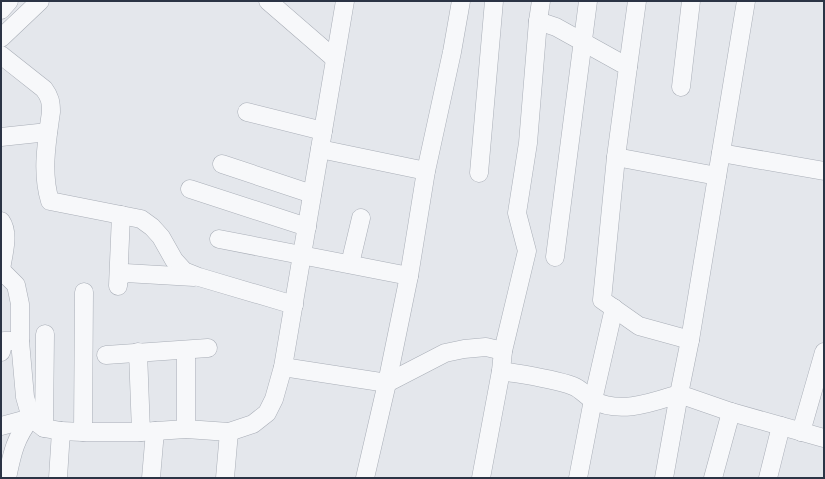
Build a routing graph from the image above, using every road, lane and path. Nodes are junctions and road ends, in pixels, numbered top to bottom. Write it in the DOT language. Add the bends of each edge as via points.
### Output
graph roads {
  1 [pos="9,1"];
  2 [pos="40,1"];
  3 [pos="268,1"];
  4 [pos="345,1"];
  5 [pos="461,1"];
  6 [pos="494,1"];
  7 [pos="541,1"];
  8 [pos="588,1"];
  9 [pos="637,1"];
  10 [pos="690,1"];
  11 [pos="746,1"];
  12 [pos="1,10"];
  13 [pos="538,21"];
  14 [pos="5,29"];
  15 [pos="582,42"];
  16 [pos="1,55"];
  17 [pos="335,58"];
  18 [pos="628,67"];
  19 [pos="681,87"];
  20 [pos="247,112"];
  21 [pos="323,131"];
  22 [pos="48,132"];
  23 [pos="1,136"];
  24 [pos="320,149"];
  25 [pos="721,153"];
  26 [pos="616,156"];
  27 [pos="222,164"];
  28 [pos="426,171"];
  29 [pos="824,171"];
  30 [pos="479,173"];
  31 [pos="717,176"];
  32 [pos="190,189"];
  33 [pos="312,194"];
  34 [pos="121,215"];
  35 [pos="361,218"];
  36 [pos="1,221"];
  37 [pos="307,227"];
  38 [pos="219,239"];
  39 [pos="302,255"];
  40 [pos="554,257"];
  41 [pos="350,264"];
  42 [pos="1,270"];
  43 [pos="409,276"];
  44 [pos="207,279"];
  45 [pos="84,292"];
  46 [pos="294,305"];
  47 [pos="614,308"];
  48 [pos="45,334"];
  49 [pos="690,340"];
  50 [pos="6,344"];
  51 [pos="208,348"];
  52 [pos="186,350"];
  53 [pos="503,351"];
  54 [pos="138,352"];
  55 [pos="824,352"];
  56 [pos="106,355"];
  57 [pos="283,367"];
  58 [pos="502,371"];
  59 [pos="387,383"];
  60 [pos="679,394"];
  61 [pos="593,400"];
  62 [pos="731,412"];
  63 [pos="1,426"];
  64 [pos="45,426"];
  65 [pos="781,426"];
  66 [pos="186,429"];
  67 [pos="148,431"];
  68 [pos="83,432"];
  69 [pos="229,432"];
  70 [pos="801,432"];
  71 [pos="824,438"];
  72 [pos="6,478"];
  73 [pos="58,478"];
  74 [pos="151,478"];
  75 [pos="225,478"];
  76 [pos="365,478"];
  77 [pos="481,478"];
  78 [pos="578,478"];
  79 [pos="664,478"];
  80 [pos="713,478"];
  81 [pos="768,478"];
  1 -- 12 [label="street"];
  2 -- 14 [label="street"];
  3 -- 17 [label="street"];
  4 -- 17 [label="street"];
  5 -- 28 [label="street"];
  6 -- 30 [label="street"];
  7 -- 13 [label="street"];
  8 -- 15 [label="street"];
  9 -- 18 [label="street"];
  10 -- 19 [label="street"];
  11 -- 25 [label="street"];
  13 -- 15 [label="street" via="556,27"];
  13 -- 53 [label="street" via="528,143 517,213 527,251"];
  15 -- 18 [label="street"];
  15 -- 40 [label="street"];
  16 -- 22 [label="street" via="44,89 49,96 51,112"];
  17 -- 21 [label="street"];
  18 -- 26 [label="street"];
  20 -- 21 [label="street"];
  21 -- 24 [label="street"];
  22 -- 23 [label="street"];
  22 -- 34 [label="street" via="45,172 50,200"];
  24 -- 28 [label="street"];
  24 -- 33 [label="street"];
  25 -- 29 [label="street"];
  25 -- 31 [label="street"];
  26 -- 31 [label="street"];
  26 -- 47 [label="street" via="602,300"];
  27 -- 33 [label="street"];
  28 -- 43 [label="street"];
  31 -- 49 [label="street"];
  32 -- 37 [label="street"];
  33 -- 37 [label="street"];
  34 -- 44 [label="street" via="141,219 152,227 184,271"];
  34 -- 44 [label="street" via="118,283 125,273"];
  35 -- 41 [label="street"];
  36 -- 42 [label="street" via="5,226 6,236"];
  37 -- 39 [label="street"];
  38 -- 39 [label="street"];
  39 -- 41 [label="street"];
  39 -- 46 [label="street"];
  41 -- 43 [label="street"];
  42 -- 50 [label="street" via="16,285 20,304"];
  43 -- 59 [label="street"];
  44 -- 46 [label="street"];
  45 -- 68 [label="street"];
  46 -- 57 [label="street"];
  47 -- 49 [label="street" via="639,326"];
  47 -- 61 [label="street"];
  48 -- 64 [label="street"];
  49 -- 60 [label="street"];
  50 -- 64 [label="street" via="25,396"];
  51 -- 52 [label="street"];
  52 -- 54 [label="street"];
  52 -- 66 [label="street"];
  53 -- 58 [label="street"];
  53 -- 59 [label="street" via="486,347 446,353"];
  54 -- 56 [label="street"];
  54 -- 67 [label="street"];
  55 -- 70 [label="street"];
  57 -- 59 [label="street"];
  57 -- 69 [label="street" via="274,399 267,413 253,424"];
  58 -- 61 [label="street" via="574,386"];
  58 -- 77 [label="street"];
  59 -- 76 [label="street"];
  60 -- 61 [label="street" via="647,404 625,407"];
  60 -- 62 [label="street"];
  60 -- 79 [label="street"];
  61 -- 78 [label="street"];
  62 -- 65 [label="street"];
  62 -- 80 [label="street"];
  63 -- 64 [label="street"];
  64 -- 68 [label="street"];
  64 -- 72 [label="street" via="21,430"];
  64 -- 73 [label="street"];
  65 -- 70 [label="street"];
  65 -- 81 [label="street"];
  66 -- 67 [label="street"];
  66 -- 69 [label="street"];
  67 -- 68 [label="street"];
  67 -- 74 [label="street"];
  69 -- 75 [label="street"];
  70 -- 71 [label="street"];
}
